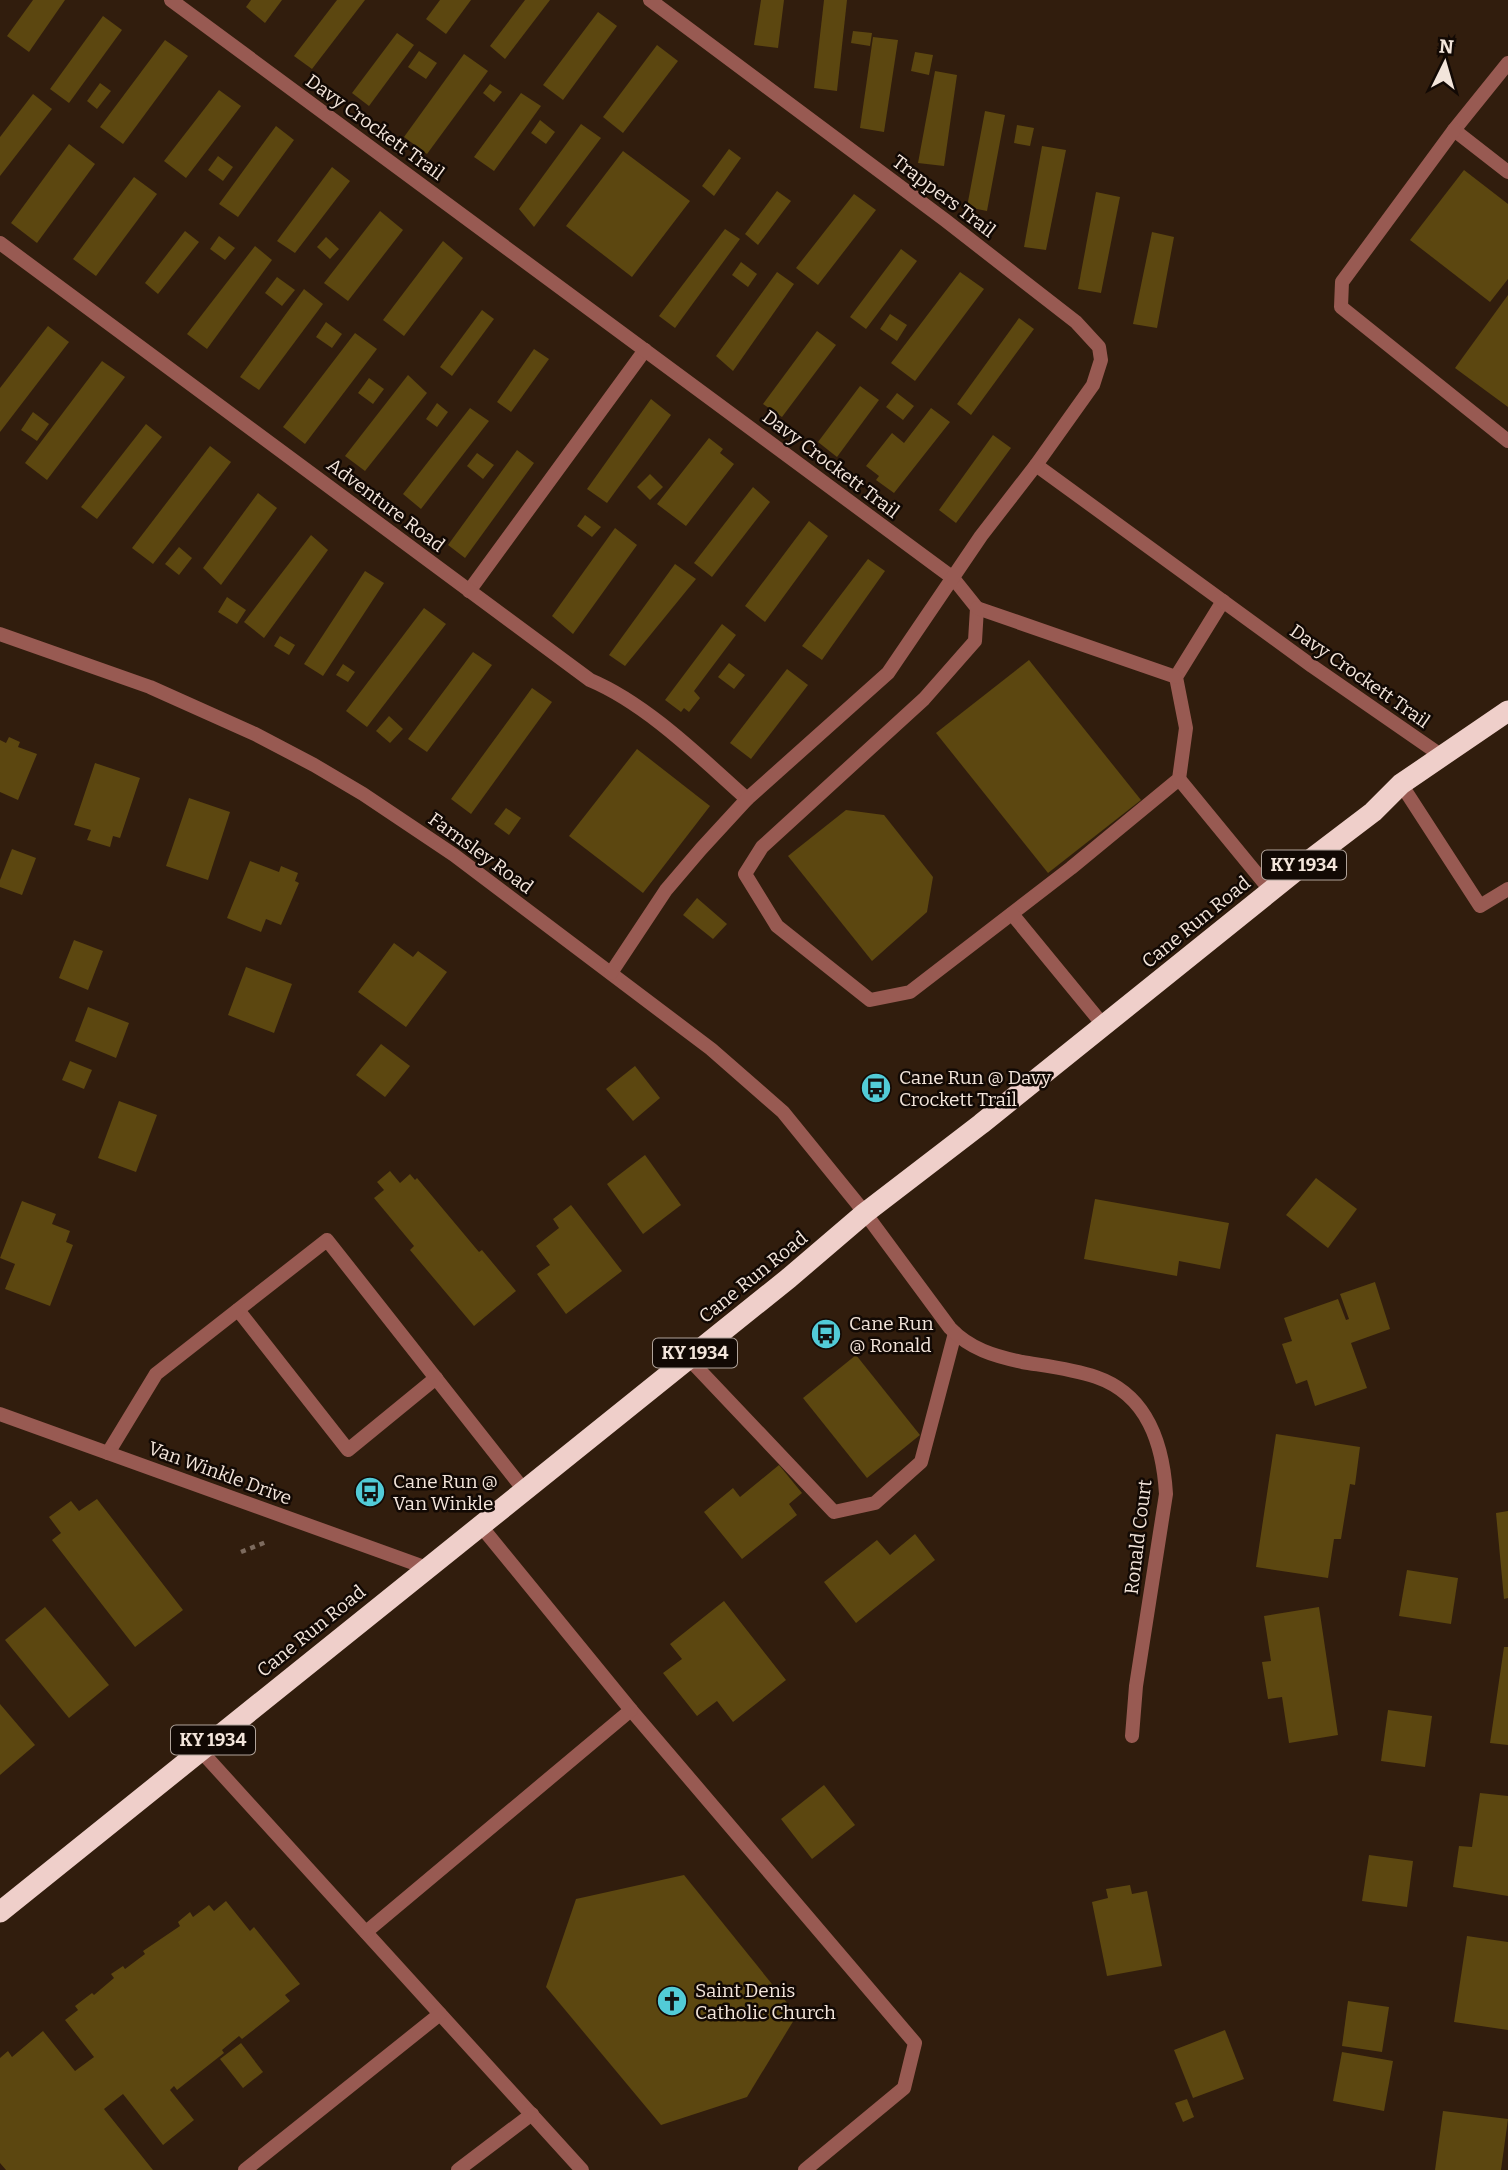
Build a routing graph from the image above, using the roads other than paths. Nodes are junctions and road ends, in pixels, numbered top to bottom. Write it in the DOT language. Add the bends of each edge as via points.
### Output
graph roads {
  1 [pos="171,0"];
  2 [pos="650,0"];
  3 [pos="1508,63"];
  4 [pos="1454,130"];
  5 [pos="1508,172"];
  6 [pos="0,243"];
  7 [pos="645,350"];
  8 [pos="1508,441"];
  9 [pos="1036,465"];
  10 [pos="953,578"];
  11 [pos="469,591"];
  12 [pos="1223,601"];
  13 [pos="977,608"];
  14 [pos="0,634"];
  15 [pos="1175,677"];
  16 [pos="1508,711"];
  17 [pos="1442,756"];
  18 [pos="1179,779"];
  19 [pos="1401,785"];
  20 [pos="747,799"];
  21 [pos="1508,889"];
  22 [pos="1271,891"];
  23 [pos="1012,914"];
  24 [pos="611,973"];
  25 [pos="1104,1026"];
  26 [pos="865,1213"];
  27 [pos="238,1310"];
  28 [pos="955,1334"];
  29 [pos="689,1359"];
  30 [pos="436,1378"];
  31 [pos="0,1415"];
  32 [pos="108,1453"];
  33 [pos="524,1490"];
  34 [pos="480,1525"];
  35 [pos="426,1569"];
  36 [pos="631,1710"];
  37 [pos="1132,1736"];
  38 [pos="200,1750"];
  39 [pos="0,1912"];
  40 [pos="366,1932"];
  41 [pos="440,2014"];
  42 [pos="532,2114"];
  43 [pos="245,2170"];
  44 [pos="458,2170"];
  45 [pos="582,2170"];
  46 [pos="805,2170"];
  1 -- 7 [label="street, Davy Crockett Trail"];
  2 -- 9 [label="street, Trappers Trail" via="1065,313 1099,347 1101,360 1093,385"];
  3 -- 4 [label="street"];
  4 -- 5 [label="street"];
  4 -- 8 [label="street" via="1342,282 1341,307"];
  6 -- 11 [label="street, Adventure Road"];
  7 -- 10 [label="street, Davy Crockett Trail"];
  7 -- 11 [label="street"];
  9 -- 10 [label="street"];
  9 -- 12 [label="street, Davy Crockett Trail"];
  10 -- 13 [label="street, Davy Crockett Trail"];
  10 -- 20 [label="street" via="888,673"];
  11 -- 20 [label="street, Adventure Road" via="590,680 612,689 684,743"];
  12 -- 15 [label="street"];
  12 -- 17 [label="street, Davy Crockett Trail"];
  13 -- 15 [label="street"];
  13 -- 23 [label="street" via="975,641 950,670 762,847 745,874 777,926 870,1000 910,992"];
  14 -- 24 [label="street, Farnsley Road" via="150,687 314,765 454,855"];
  15 -- 18 [label="street" via="1186,728"];
  16 -- 17 [label="highway, Cane Run Road / KY 1934"];
  17 -- 19 [label="highway, Cane Run Road / KY 1934"];
  18 -- 22 [label="street"];
  18 -- 23 [label="street"];
  19 -- 21 [label="street" via="1480,906"];
  19 -- 22 [label="highway, Cane Run Road / KY 1934"];
  20 -- 24 [label="street" via="666,890"];
  22 -- 25 [label="highway, Cane Run Road / KY 1934"];
  23 -- 25 [label="street"];
  24 -- 26 [label="street, Farnsley Road" via="711,1049 783,1112"];
  25 -- 26 [label="highway, Cane Run Road / KY 1934"];
  26 -- 28 [label="street, Ronald Court"];
  26 -- 29 [label="highway, Cane Run Road / KY 1934"];
  27 -- 30 [label="street" via="327,1240"];
  27 -- 30 [label="street" via="348,1450"];
  27 -- 32 [label="street" via="156,1374"];
  28 -- 29 [label="street" via="921,1462 874,1503 834,1512"];
  28 -- 37 [label="street, Ronald Court" via="988,1355 1096,1377 1142,1408 1155,1433 1164,1462 1166,1494"];
  29 -- 33 [label="highway, Cane Run Road / KY 1934"];
  30 -- 33 [label="street"];
  31 -- 32 [label="street, Van Winkle Drive"];
  32 -- 35 [label="street, Van Winkle Drive"];
  33 -- 34 [label="highway, Cane Run Road / KY 1934"];
  34 -- 35 [label="highway, Cane Run Road / KY 1934"];
  34 -- 36 [label="street"];
  35 -- 38 [label="highway, Cane Run Road / KY 1934"];
  36 -- 40 [label="street"];
  36 -- 46 [label="street" via="915,2043 904,2088"];
  38 -- 39 [label="highway, Cane Run Road / KY 1934"];
  38 -- 40 [label="street"];
  40 -- 41 [label="street"];
  41 -- 42 [label="street"];
  41 -- 43 [label="street"];
  42 -- 44 [label="street"];
  42 -- 45 [label="street"];
}
